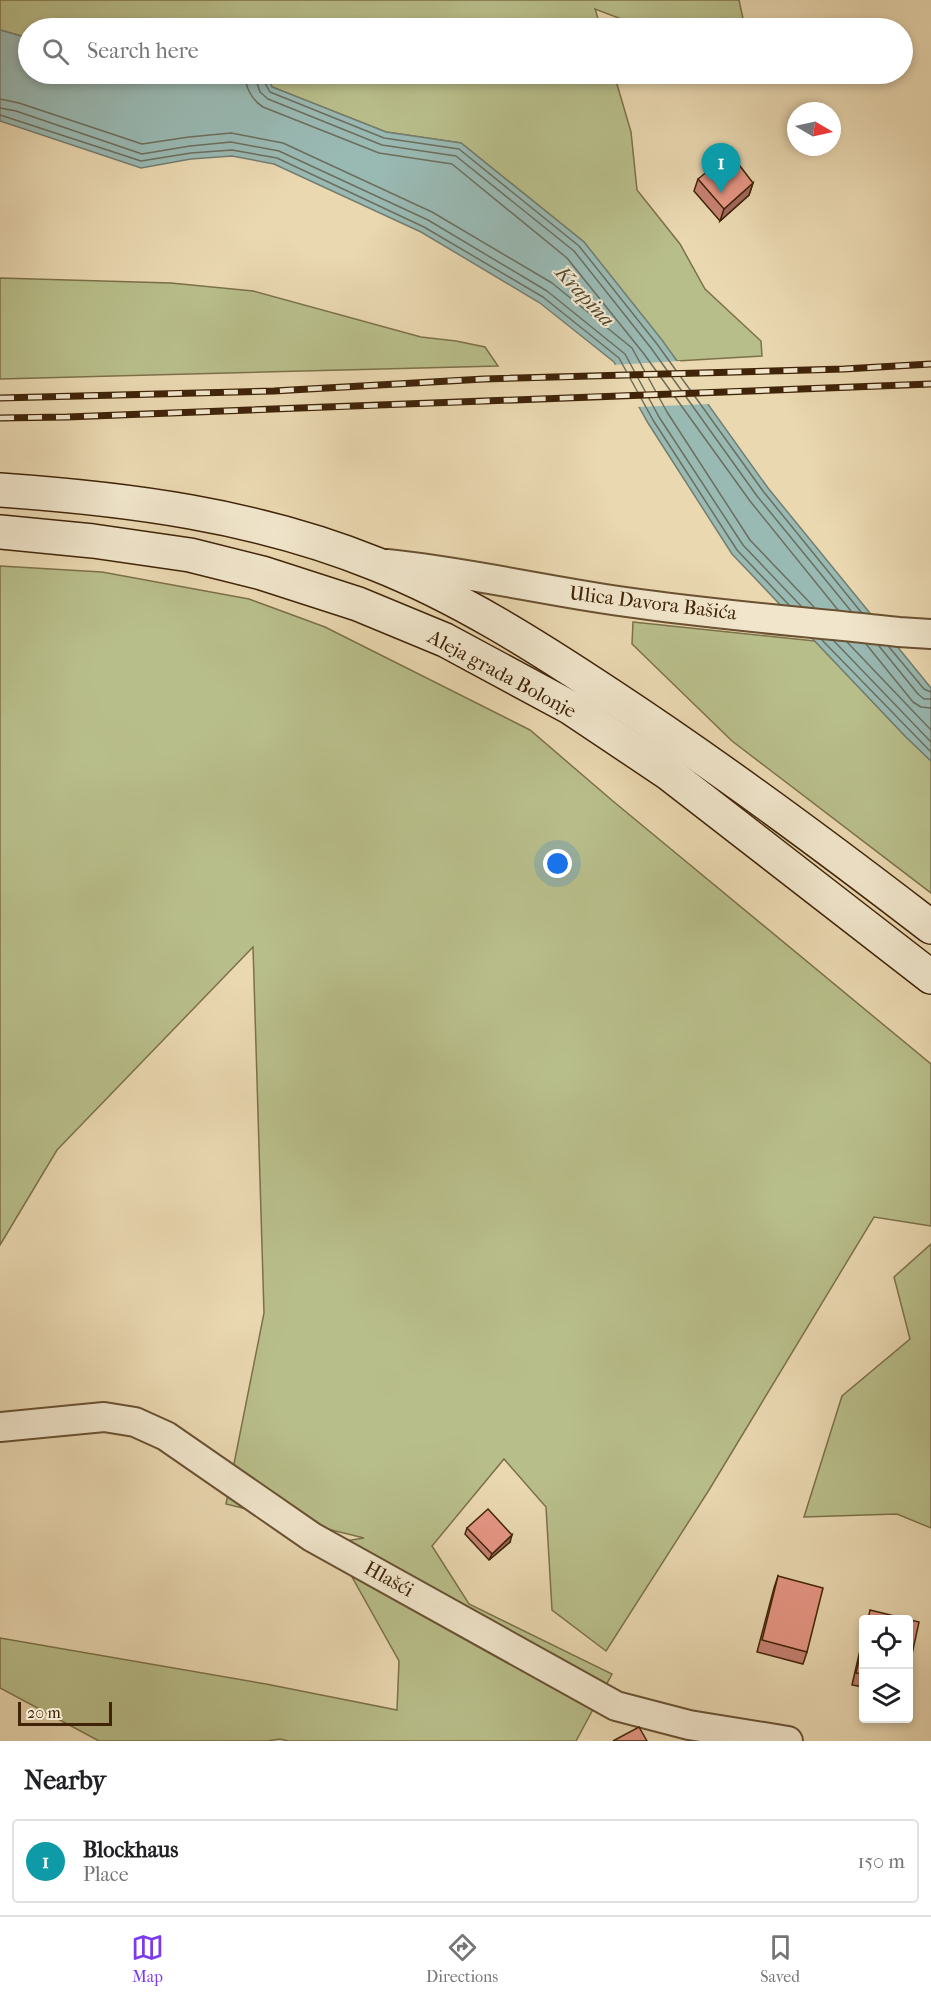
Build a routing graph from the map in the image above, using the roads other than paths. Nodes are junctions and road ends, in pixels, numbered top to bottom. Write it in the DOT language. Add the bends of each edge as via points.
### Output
graph roads {
  1 [pos="0,490"];
  2 [pos="0,532"];
  3 [pos="376,563"];
  4 [pos="931,634"];
  5 [pos="931,927"];
  6 [pos="931,977"];
  7 [pos="0,1427"];
  8 [pos="788,1741"];
  1 -- 3 [label="main road, Aleja grada Bolonje" via="94,497 204,513 284,533"];
  2 -- 6 [label="main road, Aleja grada Bolonje" via="190,555 358,604 445,640 571,708 668,773"];
  3 -- 4 [label="street, Ulica Davora Bašića" via="436,569 627,602"];
  3 -- 5 [label="main road, Aleja grada Bolonje" via="479,613 580,675 814,837"];
  7 -- 8 [label="street, Hlašći" via="104,1417 135,1422 166,1436 312,1537 616,1706 689,1725"];
}
